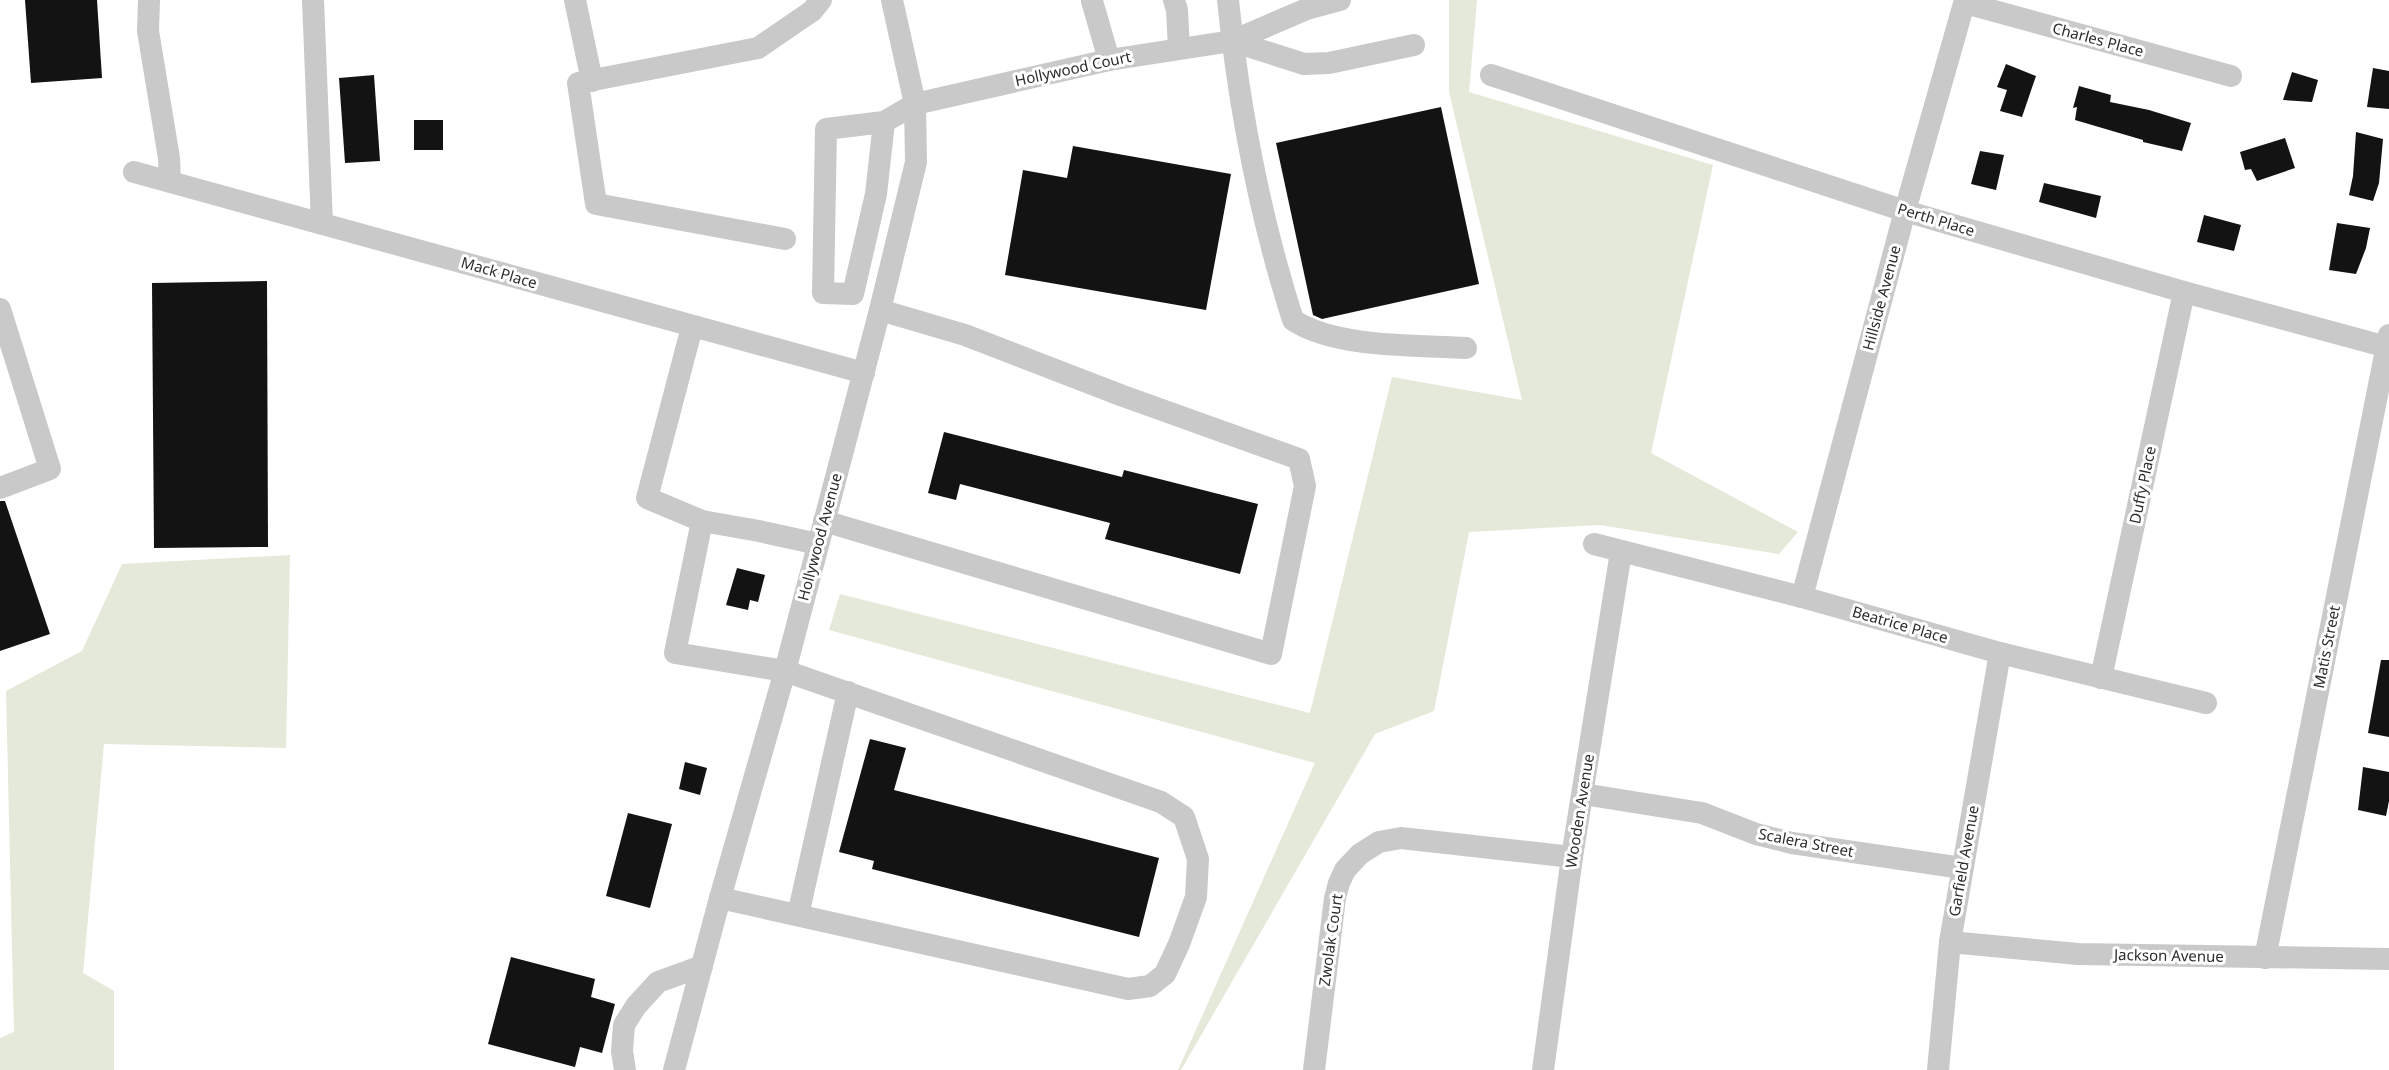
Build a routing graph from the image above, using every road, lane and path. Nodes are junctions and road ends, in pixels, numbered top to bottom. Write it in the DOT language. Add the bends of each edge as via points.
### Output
graph roads {
  1 [pos="149,0"];
  2 [pos="313,0"];
  3 [pos="574,0"];
  4 [pos="821,0"];
  5 [pos="891,0"];
  6 [pos="1174,0"];
  7 [pos="1228,0"];
  8 [pos="1340,0"];
  9 [pos="1092,1"];
  10 [pos="1965,2"];
  11 [pos="1232,41"];
  12 [pos="1414,45"];
  13 [pos="1179,49"];
  14 [pos="1109,60"];
  15 [pos="1491,75"];
  16 [pos="2231,76"];
  17 [pos="592,81"];
  18 [pos="915,104"];
  19 [pos="885,122"];
  20 [pos="134,172"];
  21 [pos="170,182"];
  22 [pos="1905,211"];
  23 [pos="322,224"];
  24 [pos="785,239"];
  25 [pos="2184,292"];
  26 [pos="0,309"];
  27 [pos="880,310"];
  28 [pos="692,327"];
  29 [pos="2388,341"];
  30 [pos="1466,348"];
  31 [pos="864,373"];
  32 [pos="0,488"];
  33 [pos="702,521"];
  34 [pos="824,521"];
  35 [pos="818,544"];
  36 [pos="1594,544"];
  37 [pos="1621,552"];
  38 [pos="1802,597"];
  39 [pos="2000,653"];
  40 [pos="785,671"];
  41 [pos="2101,678"];
  42 [pos="848,692"];
  43 [pos="2206,704"];
  44 [pos="1583,794"];
  45 [pos="1572,857"];
  46 [pos="1962,868"];
  47 [pos="720,898"];
  48 [pos="798,915"];
  49 [pos="1950,942"];
  50 [pos="2265,958"];
  51 [pos="2389,959"];
  52 [pos="702,966"];
  53 [pos="625,1070"];
  54 [pos="674,1070"];
  55 [pos="1314,1070"];
  56 [pos="1543,1070"];
  57 [pos="1938,1070"];
  1 -- 21 [label="street" via="148,31"];
  2 -- 23 [label="street"];
  3 -- 17 [label="street"];
  4 -- 17 [label="street" via="812,11 758,48"];
  5 -- 18 [label="street, Hollywood Avenue"];
  6 -- 13 [label="street"];
  7 -- 11 [label="street"];
  8 -- 11 [label="street" via="1307,9"];
  9 -- 14 [label="street"];
  10 -- 16 [label="street, Charles Place"];
  10 -- 22 [label="street, Hillside Avenue"];
  11 -- 12 [label="street" via="1304,64 1329,63"];
  11 -- 13 [label="street, Hollywood Court"];
  11 -- 30 [label="street" via="1262,204 1293,320 1306,329 1349,340"];
  13 -- 14 [label="street, Hollywood Court"];
  14 -- 18 [label="street, Hollywood Court"];
  15 -- 22 [label="street, Perth Place"];
  17 -- 24 [label="street" via="578,83 597,204"];
  18 -- 19 [label="street, Hollywood Court"];
  18 -- 27 [label="street, Hollywood Avenue" via="916,162"];
  19 -- 19 [label="street" via="826,129 823,293 853,294 876,194"];
  20 -- 21 [label="street, Mack Place"];
  21 -- 23 [label="street, Mack Place"];
  22 -- 25 [label="street, Perth Place"];
  22 -- 38 [label="street, Hillside Avenue"];
  23 -- 28 [label="street, Mack Place"];
  25 -- 29 [label="street, Perth Place"];
  25 -- 41 [label="street, Duffy Place"];
  26 -- 32 [label="street" via="50,469"];
  27 -- 31 [label="street, Hollywood Avenue"];
  27 -- 34 [label="street" via="964,334 1299,459 1305,486 1271,654"];
  28 -- 31 [label="street, Mack Place"];
  28 -- 33 [label="street" via="647,498"];
  29 -- 50 [label="street, Matis Street"];
  31 -- 34 [label="street, Hollywood Avenue"];
  33 -- 35 [label="street"];
  33 -- 40 [label="street" via="675,653"];
  34 -- 35 [label="street, Hollywood Avenue"];
  35 -- 40 [label="street, Hollywood Avenue"];
  36 -- 37 [label="street, Beatrice Place"];
  37 -- 38 [label="street, Beatrice Place"];
  37 -- 44 [label="street, Wooden Avenue"];
  38 -- 39 [label="street, Beatrice Place"];
  39 -- 41 [label="street, Beatrice Place"];
  39 -- 46 [label="street, Garfield Avenue"];
  40 -- 42 [label="street"];
  40 -- 47 [label="street, Hollywood Avenue"];
  41 -- 43 [label="street, Beatrice Place"];
  42 -- 48 [label="street"];
  42 -- 48 [label="street" via="1161,802 1184,818 1198,859 1196,897 1165,974 1150,986 1128,989"];
  44 -- 45 [label="street, Wooden Avenue"];
  44 -- 46 [label="street, Scalera Street" via="1702,813 1792,843"];
  45 -- 55 [label="street, Zwolak Court" via="1401,838 1379,842 1360,854 1345,870 1335,897"];
  45 -- 56 [label="street, Wooden Avenue"];
  46 -- 49 [label="street, Garfield Avenue"];
  47 -- 48 [label="street"];
  47 -- 52 [label="street, Hollywood Avenue"];
  49 -- 50 [label="street, Jackson Avenue" via="2078,954"];
  49 -- 57 [label="street, Garfield Avenue"];
  50 -- 51 [label="street, Jackson Avenue"];
  52 -- 53 [label="street" via="658,982 636,1006 624,1025"];
  52 -- 54 [label="street, Hollywood Avenue"];
}
